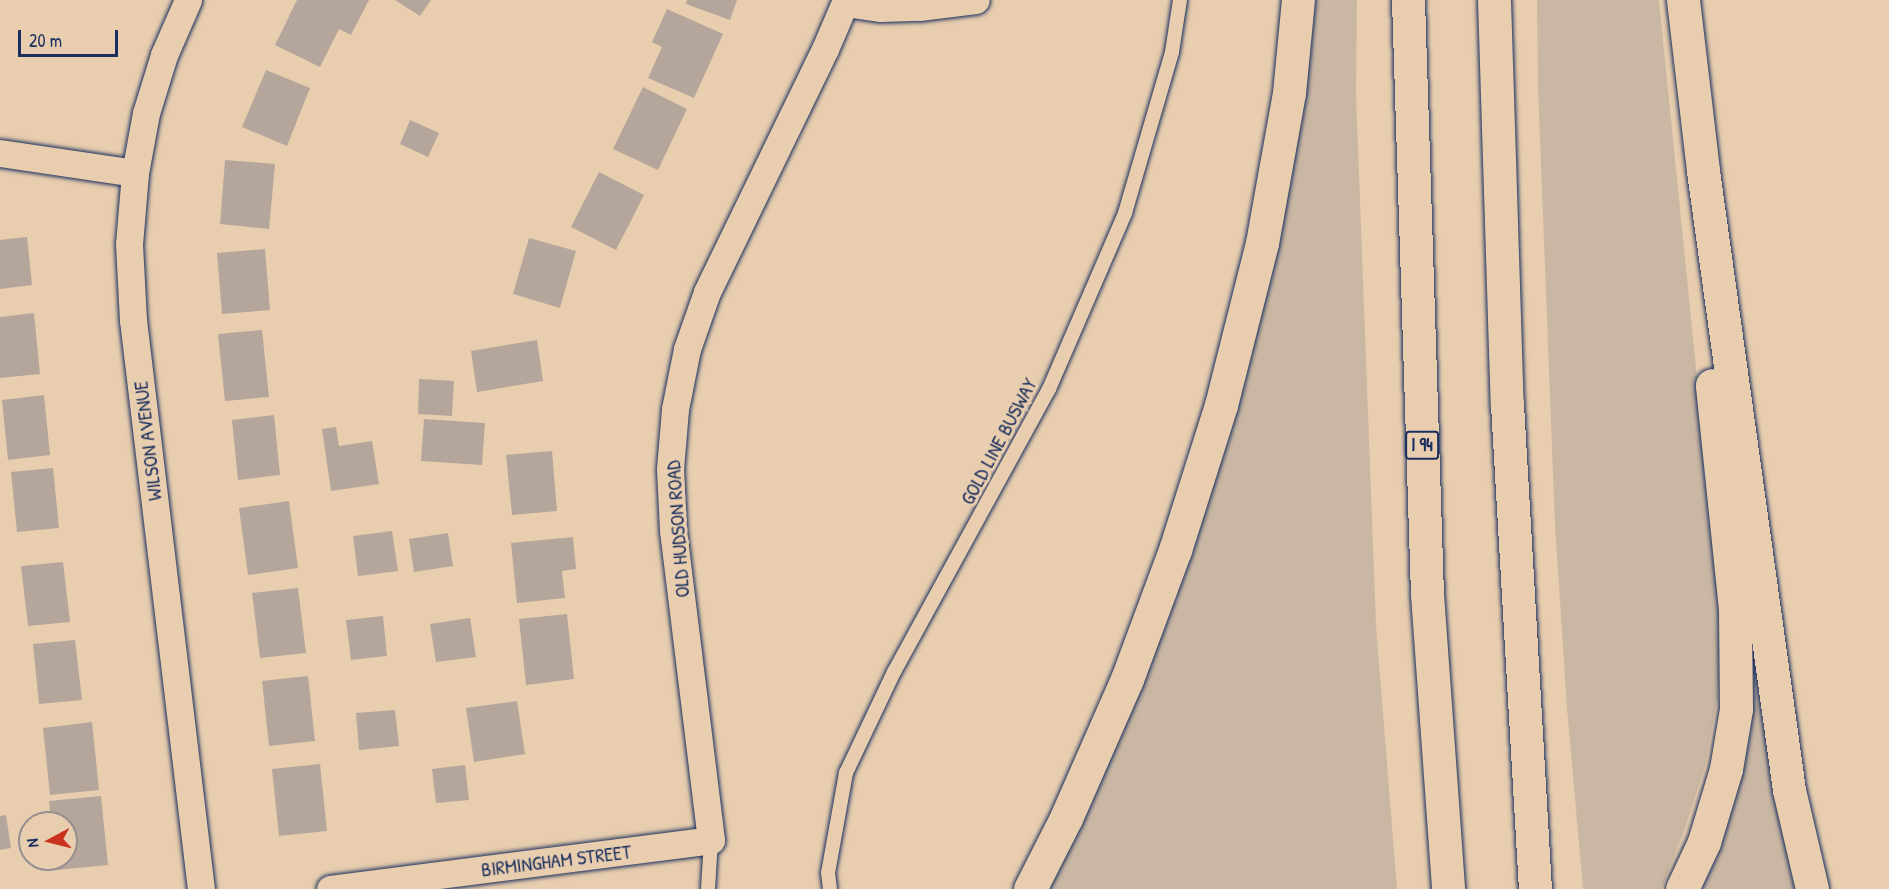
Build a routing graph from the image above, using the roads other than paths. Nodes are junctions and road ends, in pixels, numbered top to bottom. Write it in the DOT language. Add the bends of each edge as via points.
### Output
graph roads {
  1 [pos="188,0"];
  2 [pos="976,0"];
  3 [pos="1180,0"];
  4 [pos="1298,0"];
  5 [pos="1408,0"];
  6 [pos="1494,0"];
  7 [pos="1683,0"];
  8 [pos="846,1"];
  9 [pos="0,153"];
  10 [pos="1703,171"];
  11 [pos="135,173"];
  12 [pos="711,840"];
  13 [pos="201,889"];
  14 [pos="330,889"];
  15 [pos="708,889"];
  16 [pos="830,889"];
  17 [pos="1030,889"];
  18 [pos="1448,889"];
  19 [pos="1535,889"];
  20 [pos="1682,889"];
  21 [pos="1812,889"];
  1 -- 11 [label="street, WILSON AVENUE" via="164,55 146,113"];
  2 -- 8 [label="street" via="881,8"];
  3 -- 16 [label="lane, GOLD LINE BUSWAY" via="1172,52 1125,213 1049,389 894,672 846,773 828,873"];
  4 -- 17 [label="highway" via="1289,93 1262,243 1221,405 1175,550 1127,679"];
  5 -- 18 [label="highway, I 94" via="1427,594"];
  6 -- 19 [label="highway" via="1507,404"];
  7 -- 10 [label="highway"];
  8 -- 12 [label="street, OLD HUDSON ROAD" via="707,292 687,349 675,409 670,469 673,530"];
  9 -- 11 [label="street"];
  10 -- 20 [label="highway" via="1695,209 1735,609 1737,709 1720,790 1704,842"];
  10 -- 21 [label="highway" via="1790,790"];
  11 -- 13 [label="street, WILSON AVENUE" via="129,244 133,321"];
  12 -- 14 [label="street, BIRMINGHAM STREET"];
  12 -- 15 [label="lane"];
}
